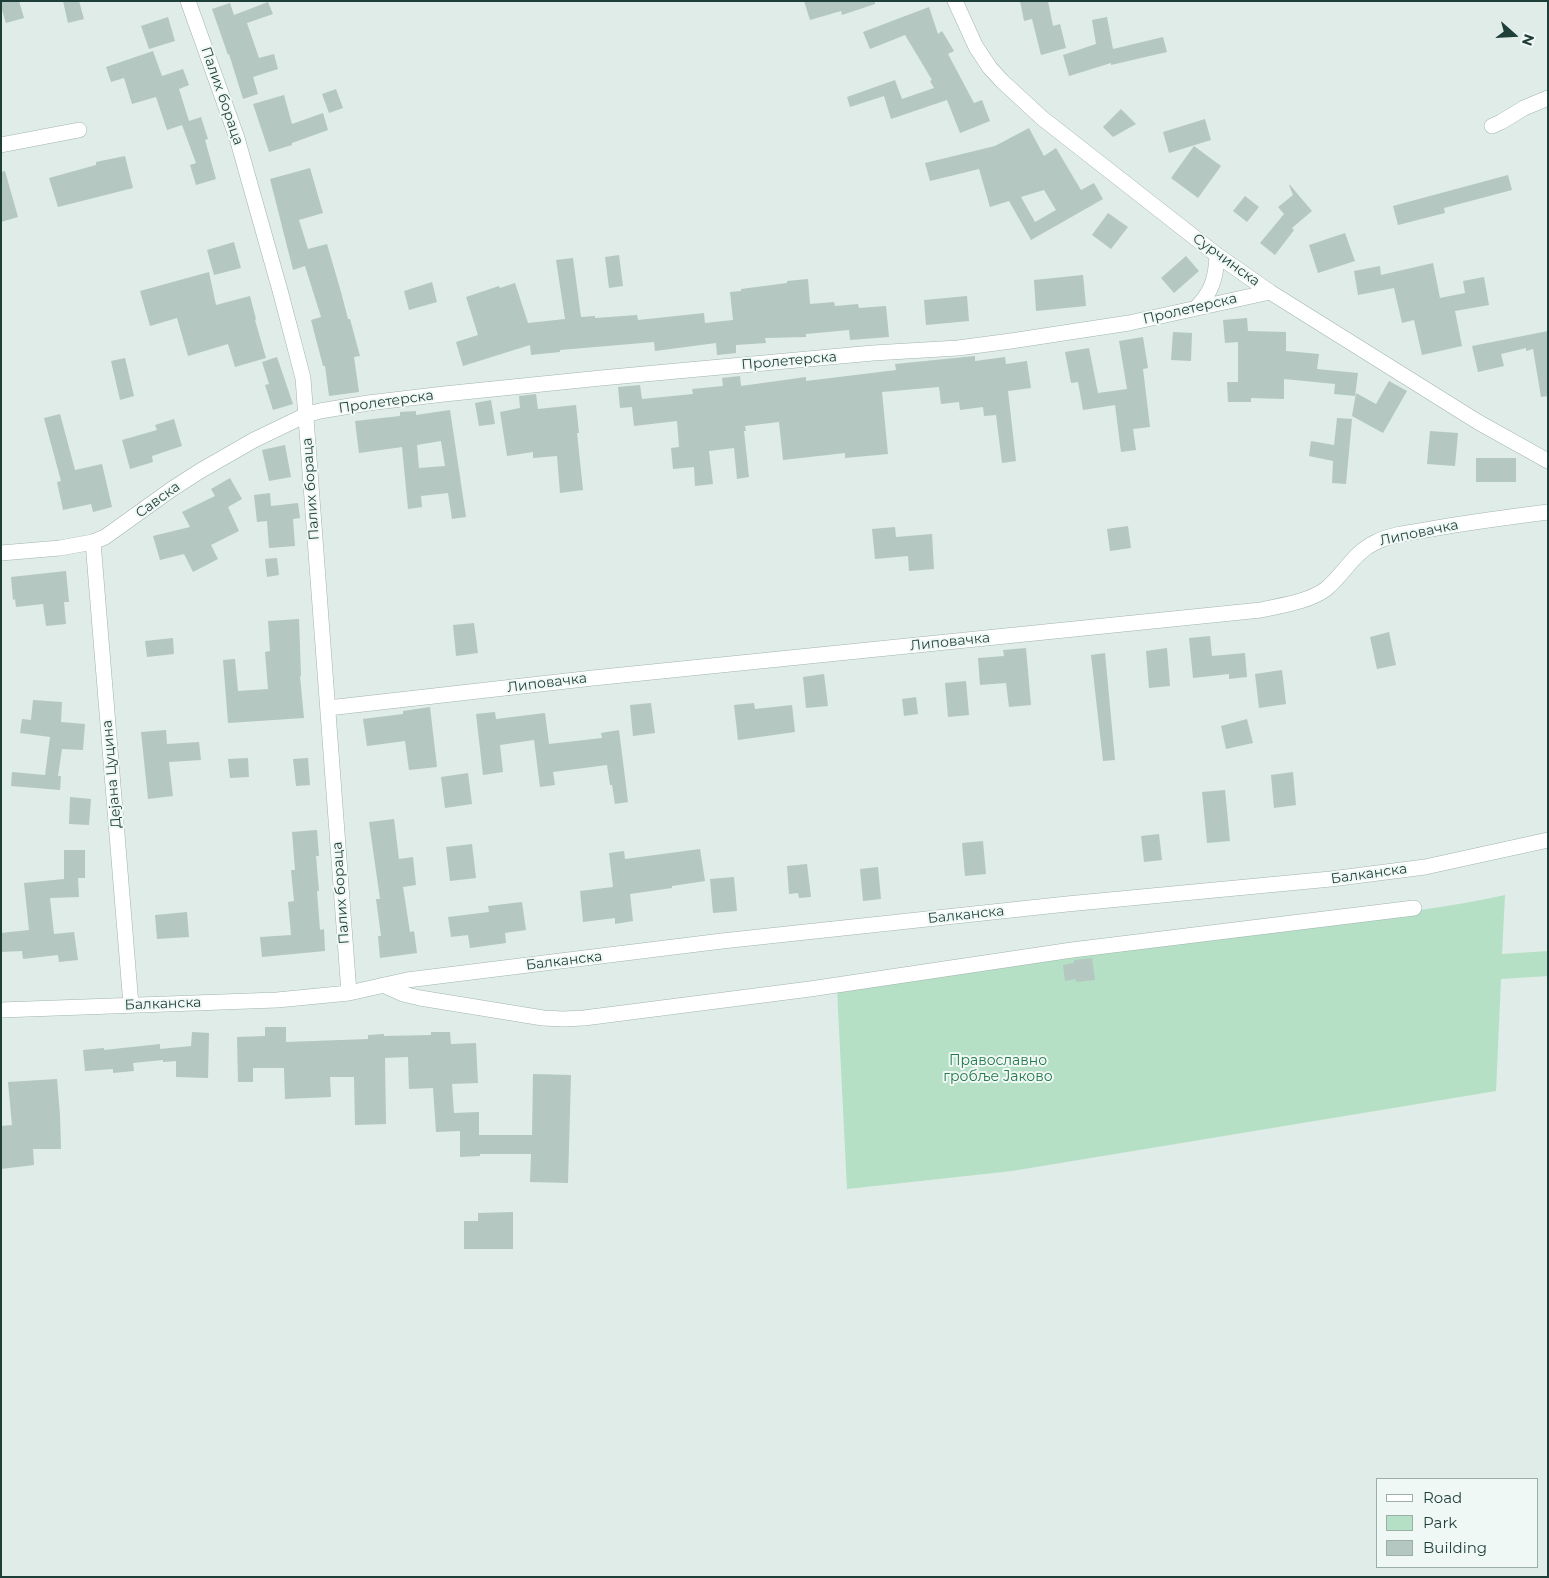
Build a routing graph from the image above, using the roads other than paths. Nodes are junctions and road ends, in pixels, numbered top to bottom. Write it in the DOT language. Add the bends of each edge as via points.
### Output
graph roads {
  1 [pos="188,1"];
  2 [pos="955,1"];
  3 [pos="1548,98"];
  4 [pos="1492,126"];
  5 [pos="79,130"];
  6 [pos="1,145"];
  7 [pos="1217,255"];
  8 [pos="1270,292"];
  9 [pos="1196,308"];
  10 [pos="306,415"];
  11 [pos="1548,461"];
  12 [pos="1548,512"];
  13 [pos="92,542"];
  14 [pos="1,553"];
  15 [pos="328,708"];
  16 [pos="1548,840"];
  17 [pos="1414,908"];
  18 [pos="383,985"];
  19 [pos="349,993"];
  20 [pos="131,1005"];
  21 [pos="1,1010"];
  1 -- 10 [label="street, Палих бораца" via="237,138 266,239 299,358"];
  2 -- 7 [label="street, Сурчинска" via="976,47 1002,81 1042,118"];
  3 -- 4 [label="street"];
  5 -- 6 [label="street"];
  7 -- 8 [label="street, Сурчинска"];
  7 -- 9 [label="street" via="1210,292"];
  8 -- 9 [label="street, Пролетерска"];
  8 -- 11 [label="street, Сурчинска" via="1478,422"];
  9 -- 10 [label="street, Пролетерска" via="1129,323 1011,342 444,394 368,403"];
  10 -- 13 [label="street, Савска" via="200,471 119,529"];
  10 -- 15 [label="street, Палих бораца"];
  12 -- 15 [label="street, Липовачка" via="1389,537 1366,547 1321,592 1261,610"];
  13 -- 14 [label="street, Савска"];
  13 -- 20 [label="street, Дејана Цуцина"];
  15 -- 19 [label="street, Палих бораца"];
  16 -- 18 [label="street, Балканска" via="1425,866 1331,879 722,941"];
  17 -- 18 [label="street" via="1072,950 584,1018 544,1018 420,998"];
  18 -- 19 [label="street, Балканска"];
  19 -- 20 [label="street, Балканска" via="277,1000"];
  20 -- 21 [label="street, Балканска"];
}
